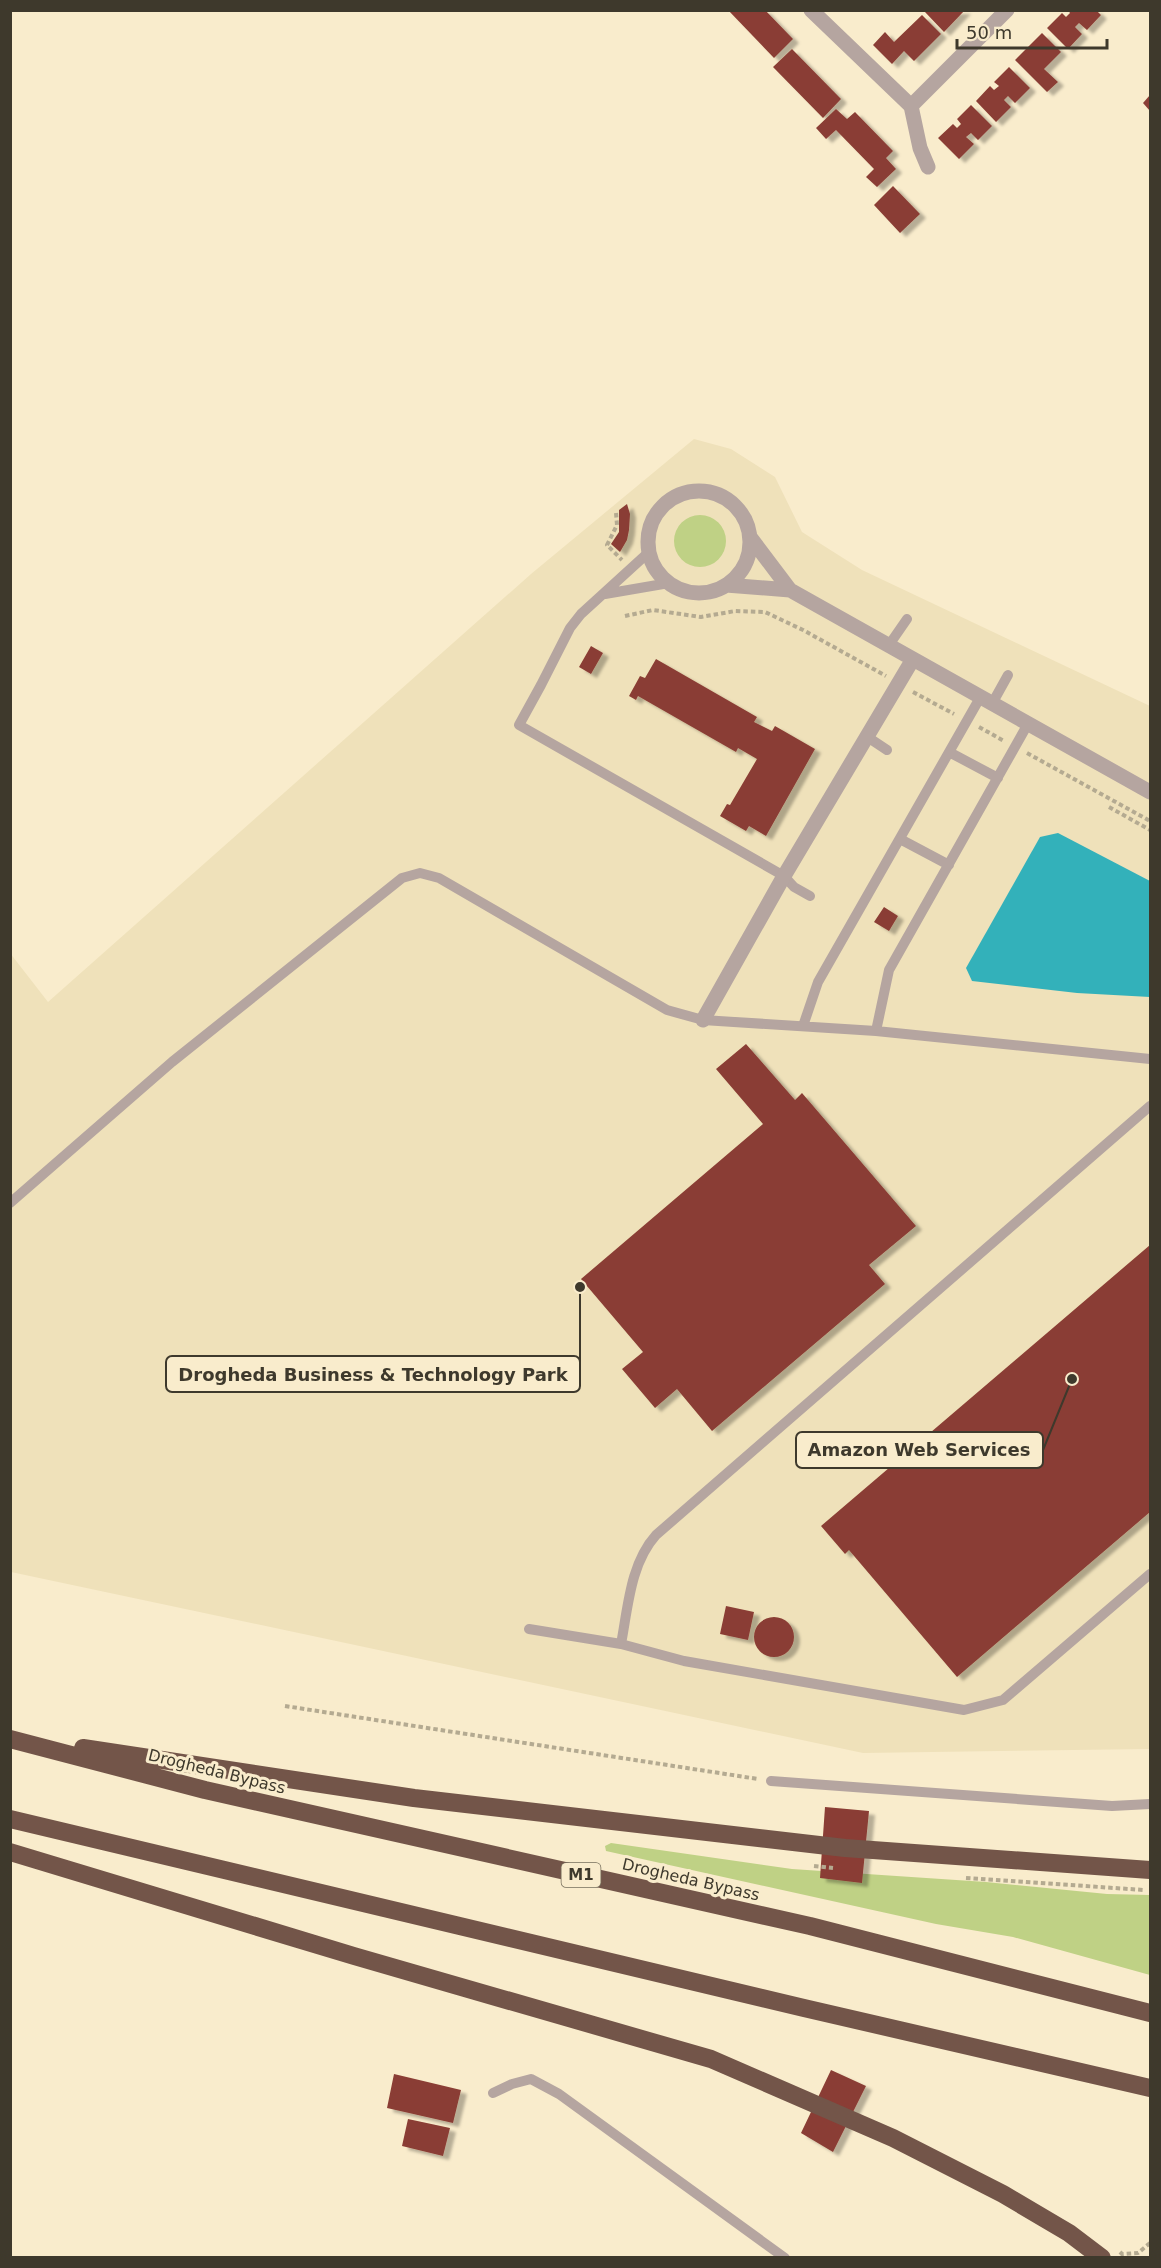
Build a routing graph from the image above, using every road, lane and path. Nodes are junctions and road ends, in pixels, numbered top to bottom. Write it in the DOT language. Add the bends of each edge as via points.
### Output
graph roads {
  1 [pos="812,10"];
  2 [pos="1007,10"];
  3 [pos="911,106"];
  4 [pos="928,167"];
  5 [pos="616,513"];
  6 [pos="750,537"];
  7 [pos="649,552"];
  8 [pos="631,568"];
  9 [pos="669,583"];
  10 [pos="726,585"];
  11 [pos="790,590"];
  12 [pos="605,594"];
  13 [pos="626,616"];
  14 [pos="907,619"];
  15 [pos="889,645"];
  16 [pos="913,658"];
  17 [pos="1008,675"];
  18 [pos="898,683"];
  19 [pos="987,699"];
  20 [pos="967,721"];
  21 [pos="1029,722"];
  22 [pos="866,736"];
  23 [pos="1015,747"];
  24 [pos="887,750"];
  25 [pos="949,752"];
  26 [pos="998,778"];
  27 [pos="1150,792"];
  28 [pos="1109,807"];
  29 [pos="1150,821"];
  30 [pos="1150,830"];
  31 [pos="900,839"];
  32 [pos="949,865"];
  33 [pos="784,876"];
  34 [pos="810,896"];
  35 [pos="703,1020"];
  36 [pos="803,1026"];
  37 [pos="876,1031"];
  38 [pos="1150,1059"];
  39 [pos="1150,1106"];
  40 [pos="10,1203"];
  41 [pos="1150,1574"];
  42 [pos="529,1629"];
  43 [pos="621,1644"];
  44 [pos="285,1706"];
  45 [pos="10,1738"];
  46 [pos="771,1781"];
  47 [pos="1150,1804"];
  48 [pos="10,1819"];
  49 [pos="10,1852"];
  50 [pos="814,1866"];
  51 [pos="837,1868"];
  52 [pos="1150,1870"];
  53 [pos="962,1877"];
  54 [pos="1150,1890"];
  55 [pos="1150,2013"];
  56 [pos="1150,2088"];
  57 [pos="493,2093"];
  58 [pos="1150,2243"];
  59 [pos="1110,2254"];
  60 [pos="785,2258"];
  1 -- 3 [label="street"];
  2 -- 3 [label="street"];
  3 -- 4 [label="street"];
  5 -- 8 [label="path" via="616,525 607,545"];
  6 -- 7 [label="street" via="746,521 730,502 707,492 691,491 675,497 652,520"];
  6 -- 10 [label="street" via="745,564"];
  6 -- 11 [label="street"];
  7 -- 8 [label="lane"];
  7 -- 9 [label="street" via="653,565"];
  8 -- 12 [label="lane"];
  9 -- 10 [label="street" via="697,593"];
  9 -- 12 [label="lane"];
  10 -- 11 [label="street"];
  11 -- 15 [label="street"];
  12 -- 33 [label="lane" via="580,614 570,628 519,725"];
  13 -- 18 [label="path" via="653,610 701,617 735,611 765,612"];
  14 -- 15 [label="lane"];
  15 -- 16 [label="street"];
  16 -- 18 [label="street"];
  16 -- 19 [label="street"];
  17 -- 19 [label="lane"];
  18 -- 20 [label="path"];
  18 -- 22 [label="street"];
  19 -- 20 [label="lane"];
  19 -- 21 [label="street"];
  20 -- 23 [label="path"];
  20 -- 25 [label="lane"];
  21 -- 23 [label="lane"];
  21 -- 27 [label="street"];
  22 -- 24 [label="lane"];
  22 -- 33 [label="street"];
  23 -- 26 [label="lane"];
  23 -- 29 [label="path"];
  25 -- 26 [label="lane"];
  25 -- 31 [label="lane"];
  26 -- 32 [label="lane"];
  28 -- 30 [label="path"];
  31 -- 32 [label="lane"];
  31 -- 36 [label="lane" via="818,982"];
  32 -- 37 [label="lane" via="889,970"];
  33 -- 34 [label="lane"];
  33 -- 35 [label="street"];
  35 -- 36 [label="lane"];
  35 -- 40 [label="lane" via="667,1010 439,878 420,873 402,878 172,1062"];
  36 -- 37 [label="lane"];
  37 -- 38 [label="lane"];
  39 -- 43 [label="lane" via="656,1535 639,1560"];
  41 -- 43 [label="lane" via="1003,1701 964,1710 684,1661"];
  42 -- 43 [label="lane"];
  44 -- 46 [label="path"];
  45 -- 52 [label="highway" via="414,1798 845,1848"];
  45 -- 55 [label="highway, Drogheda Bypass / M1" via="205,1790 810,1926"];
  46 -- 47 [label="lane" via="1112,1806"];
  48 -- 56 [label="highway"];
  49 -- 59 [label="highway" via="711,2059 893,2138"];
  50 -- 51 [label="path"];
  53 -- 54 [label="path"];
  57 -- 60 [label="lane" via="531,2079 559,2094"];
  58 -- 59 [label="path" via="1138,2253"];
}
